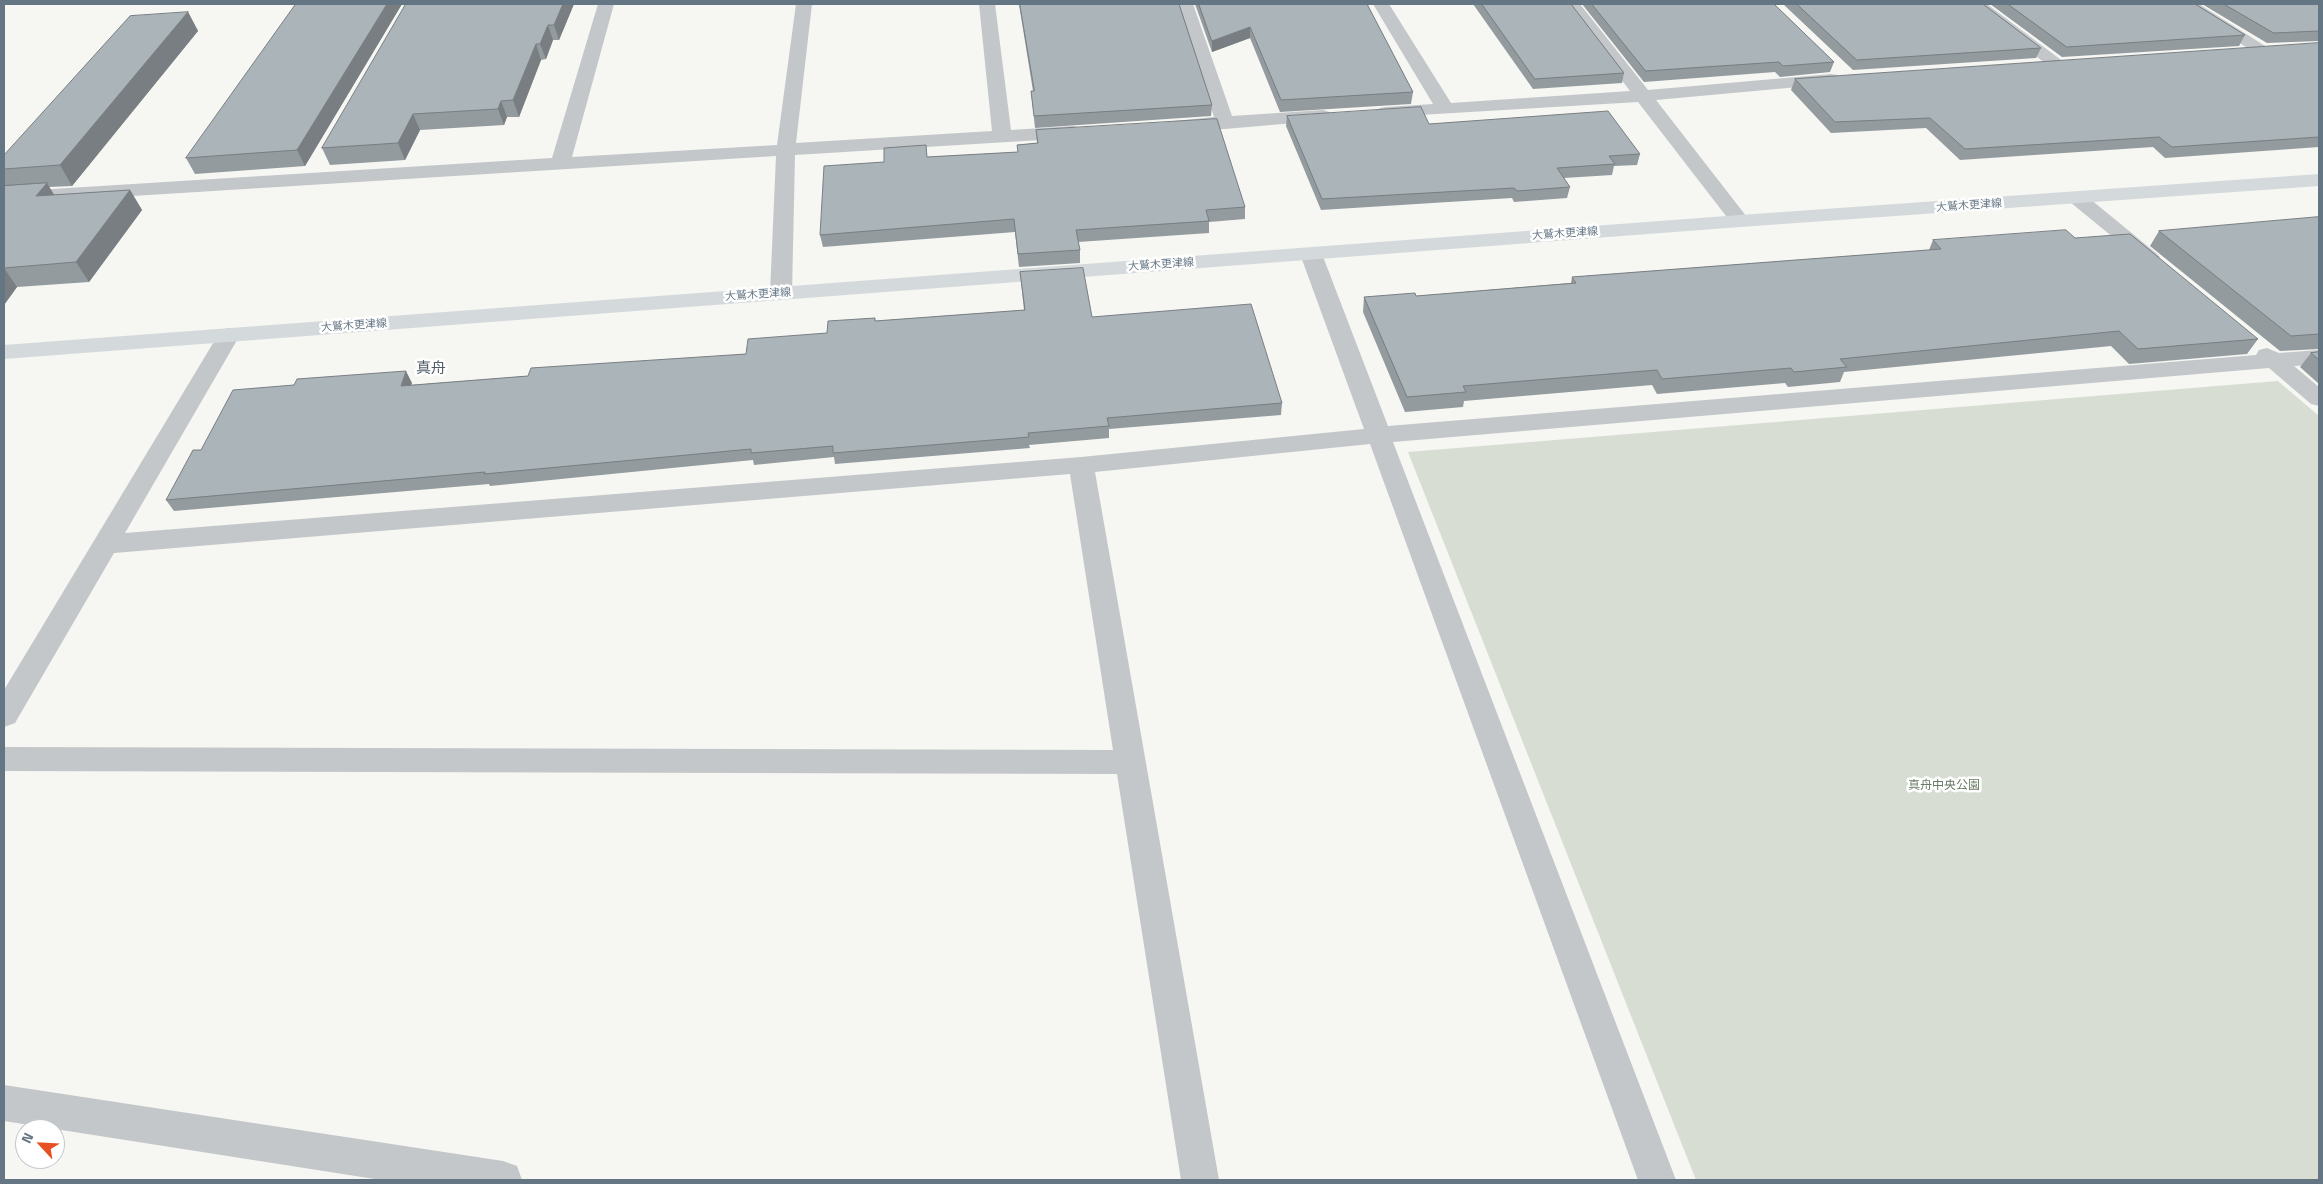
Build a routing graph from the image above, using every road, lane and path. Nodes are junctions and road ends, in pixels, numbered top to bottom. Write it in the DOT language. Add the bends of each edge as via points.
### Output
graph roads {
  1 [pos="606,4"];
  2 [pos="804,4"];
  3 [pos="987,4"];
  4 [pos="1185,4"];
  5 [pos="1381,4"];
  6 [pos="1572,4"];
  7 [pos="1976,4"];
  8 [pos="2188,4"];
  9 [pos="2234,53"];
  10 [pos="2076,62"];
  11 [pos="2056,63"];
  12 [pos="1834,64"];
  13 [pos="2026,65"];
  14 [pos="1643,96"];
  15 [pos="1445,108"];
  16 [pos="1368,113"];
  17 [pos="1340,115"];
  18 [pos="1225,123"];
  19 [pos="1167,126"];
  20 [pos="1089,131"];
  21 [pos="1002,137"];
  22 [pos="786,151"];
  23 [pos="319,162"];
  24 [pos="560,164"];
  25 [pos="310,179"];
  26 [pos="2319,180"];
  27 [pos="4,198"];
  28 [pos="2077,198"];
  29 [pos="1740,221"];
  30 [pos="1311,254"];
  31 [pos="2161,267"];
  32 [pos="781,293"];
  33 [pos="229,335"];
  34 [pos="2252,343"];
  35 [pos="4,352"];
  36 [pos="2319,357"];
  37 [pos="2275,362"];
  38 [pos="2319,400"];
  39 [pos="1378,435"];
  40 [pos="1081,464"];
  41 [pos="106,544"];
  42 [pos="4,715"];
  43 [pos="4,759"];
  44 [pos="1130,762"];
  45 [pos="4,1103"];
  46 [pos="503,1180"];
  47 [pos="1200,1180"];
  48 [pos="1657,1180"];
  1 -- 24 [label="street"];
  2 -- 22 [label="street"];
  3 -- 21 [label="street"];
  4 -- 18 [label="street"];
  5 -- 15 [label="street"];
  6 -- 14 [label="street"];
  7 -- 11 [label="street"];
  8 -- 9 [label="street" via="2273,50"];
  10 -- 11 [label="street"];
  11 -- 13 [label="street"];
  12 -- 14 [label="street" via="1848,78"];
  14 -- 15 [label="street"];
  14 -- 29 [label="street"];
  15 -- 16 [label="street"];
  17 -- 18 [label="street"];
  18 -- 19 [label="street"];
  20 -- 21 [label="street"];
  21 -- 22 [label="street"];
  22 -- 24 [label="street"];
  22 -- 32 [label="street"];
  23 -- 25 [label="street"];
  24 -- 25 [label="street"];
  25 -- 27 [label="street"];
  26 -- 28 [label="main road, 大鷲木更津線"];
  28 -- 29 [label="main road, 大鷲木更津線"];
  28 -- 31 [label="street"];
  29 -- 30 [label="main road, 大鷲木更津線"];
  30 -- 32 [label="main road, 大鷲木更津線"];
  30 -- 39 [label="street"];
  32 -- 33 [label="main road, 大鷲木更津線"];
  33 -- 35 [label="main road, 大鷲木更津線"];
  33 -- 41 [label="street"];
  34 -- 37 [label="street"];
  36 -- 37 [label="street"];
  37 -- 38 [label="street"];
  37 -- 39 [label="street"];
  39 -- 40 [label="street"];
  39 -- 48 [label="street"];
  40 -- 41 [label="street"];
  40 -- 44 [label="street"];
  41 -- 42 [label="street"];
  43 -- 44 [label="street"];
  44 -- 47 [label="street"];
  45 -- 46 [label="street"];
}
